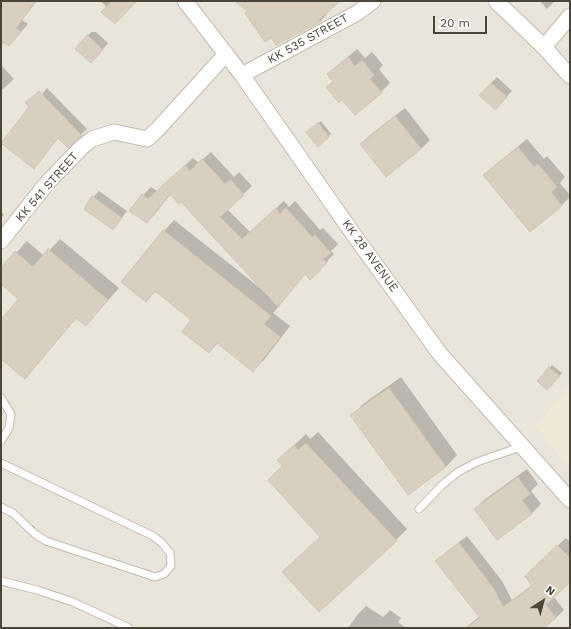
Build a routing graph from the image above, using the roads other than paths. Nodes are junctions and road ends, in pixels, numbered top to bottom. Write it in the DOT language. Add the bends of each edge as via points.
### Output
graph roads {
  1 [pos="185,1"];
  2 [pos="373,1"];
  3 [pos="496,1"];
  4 [pos="570,16"];
  5 [pos="544,47"];
  6 [pos="226,54"];
  7 [pos="242,75"];
  8 [pos="570,76"];
  9 [pos="1,241"];
  10 [pos="1,398"];
  11 [pos="1,441"];
  12 [pos="523,446"];
  13 [pos="1,463"];
  14 [pos="570,500"];
  15 [pos="1,507"];
  16 [pos="419,509"];
  17 [pos="1,581"];
  18 [pos="129,628"];
  1 -- 6 [label="street, KK 28 AVENUE"];
  2 -- 7 [label="street, KK 535 STREET" via="357,13"];
  3 -- 5 [label="street"];
  4 -- 5 [label="street"];
  5 -- 8 [label="street"];
  6 -- 7 [label="street, KK 28 AVENUE"];
  6 -- 9 [label="street, KK 541 STREET" via="147,139 114,132 92,139 82,147 47,183"];
  7 -- 12 [label="street, KK 28 AVENUE" via="440,354"];
  10 -- 11 [label="lane" via="11,414 9,428"];
  12 -- 14 [label="street, KK 28 AVENUE"];
  12 -- 16 [label="lane" via="477,462 458,472"];
  13 -- 15 [label="lane" via="153,536 170,553 171,566 164,574 155,577 46,541 35,534 13,512"];
  17 -- 18 [label="lane" via="73,602"];
}
